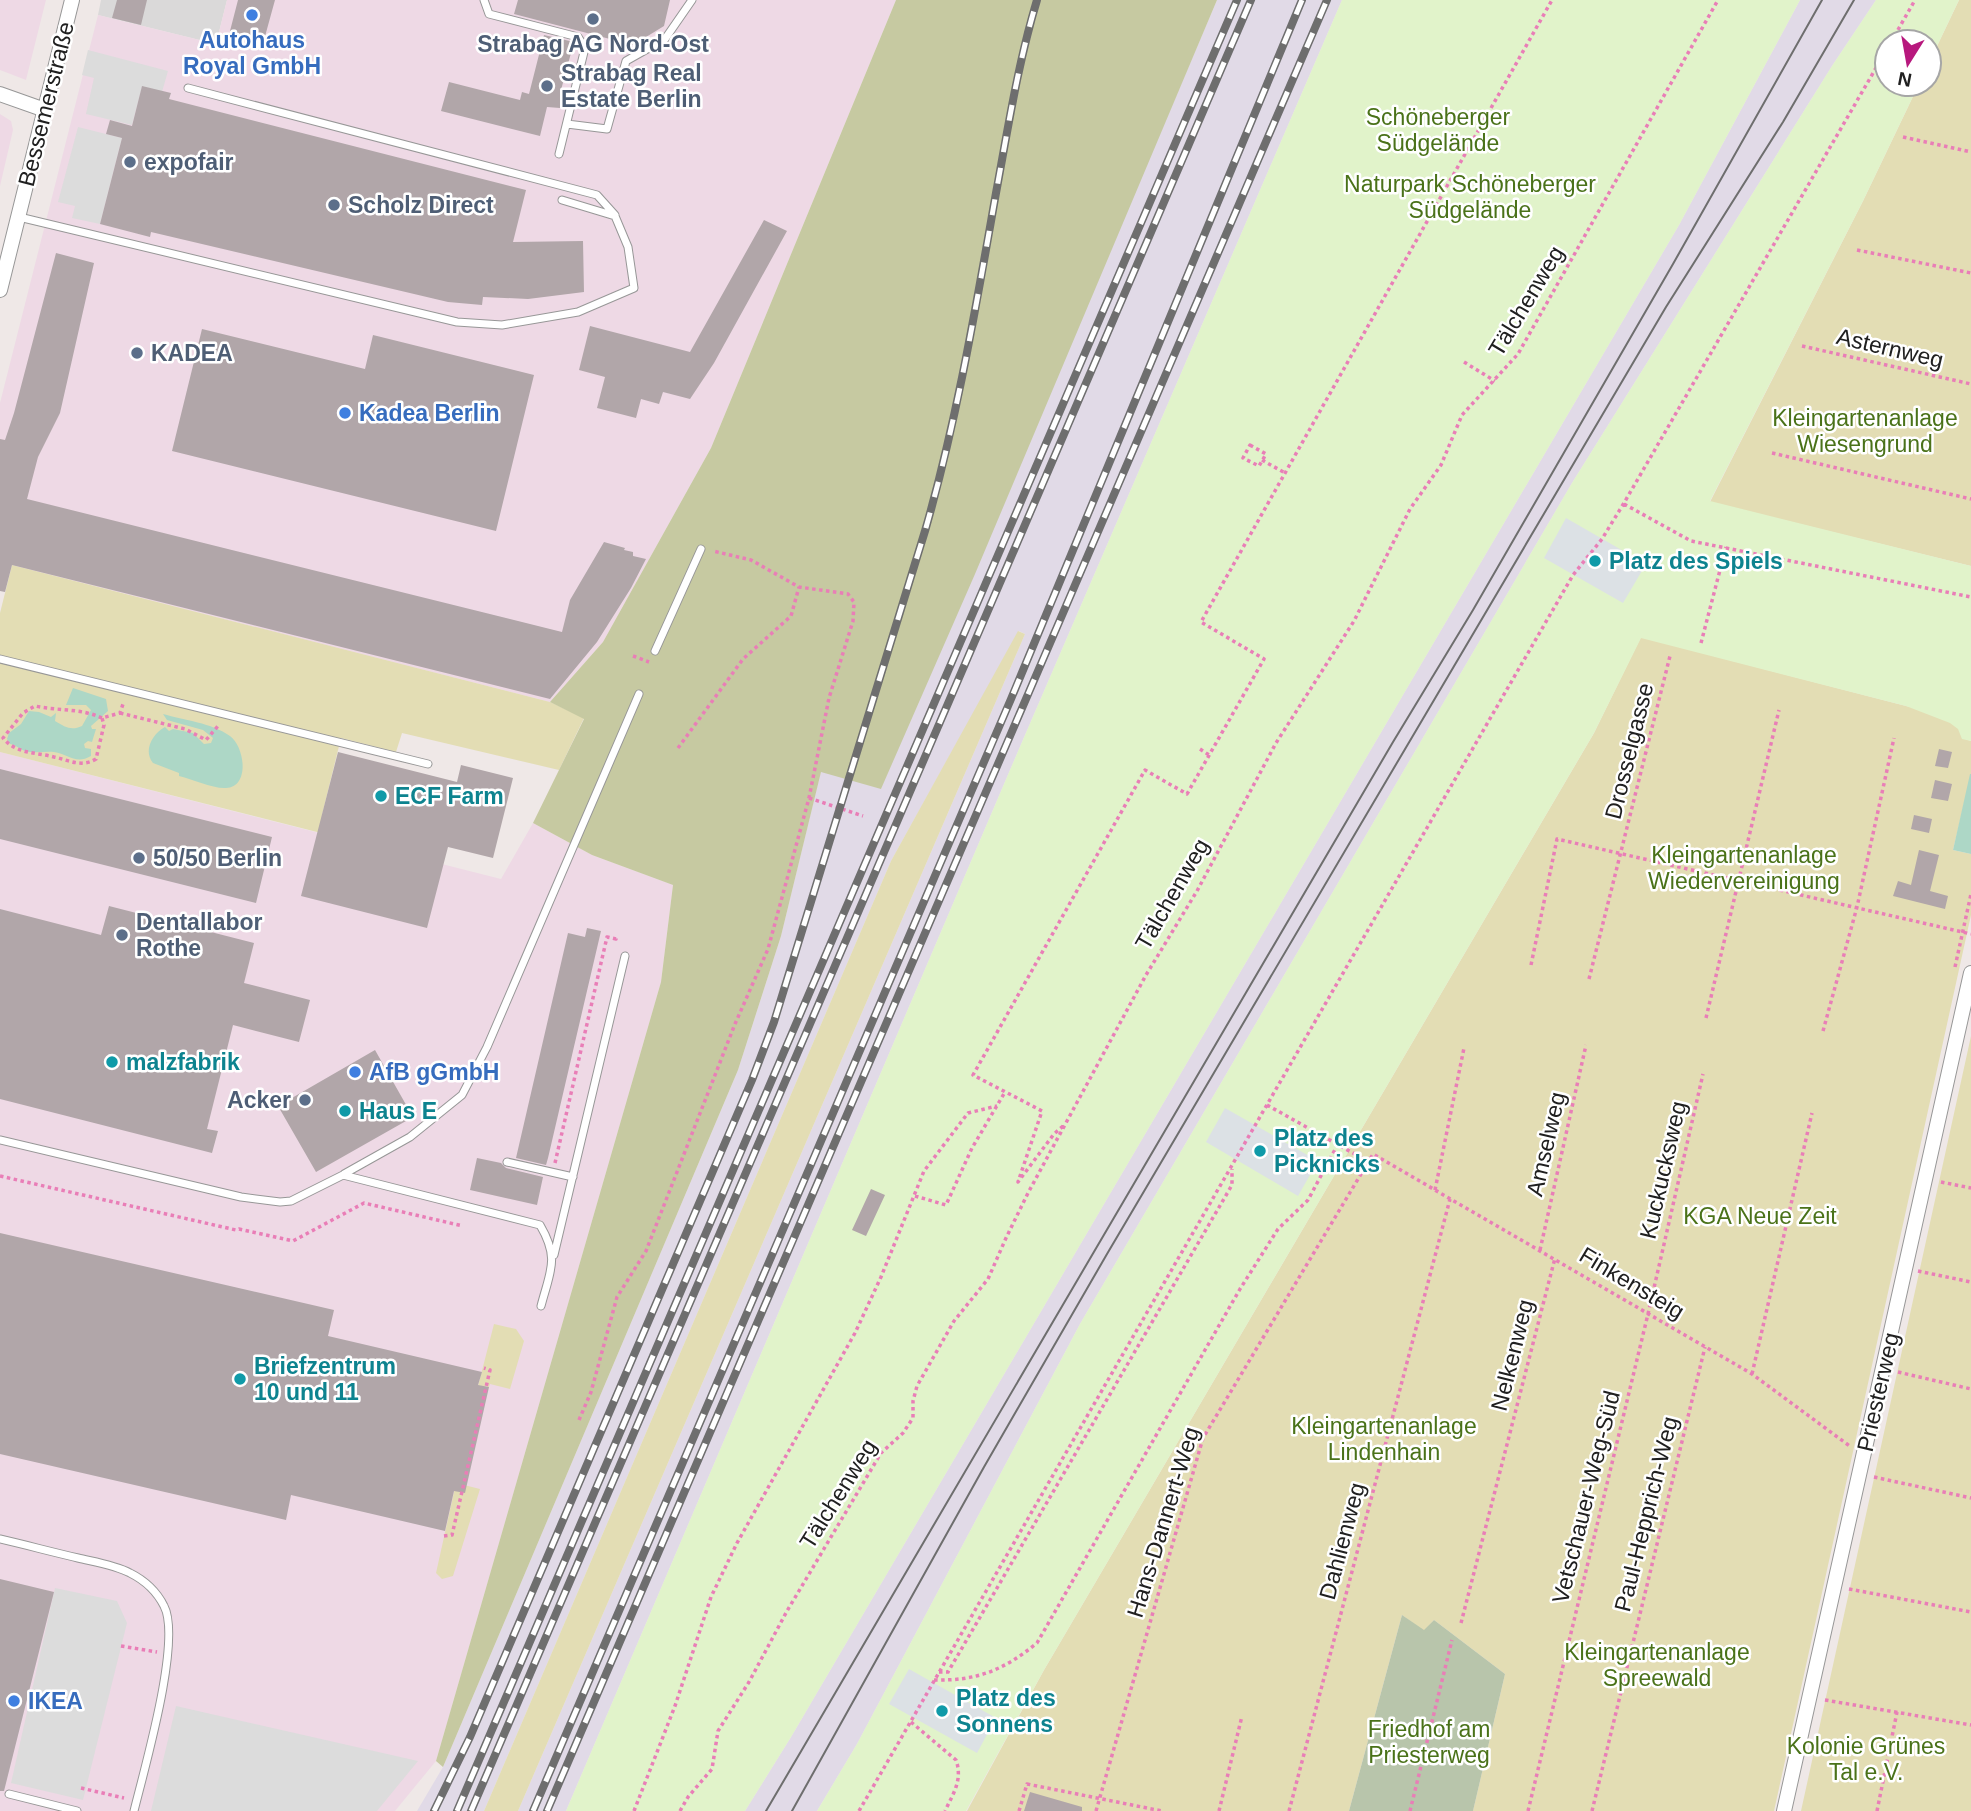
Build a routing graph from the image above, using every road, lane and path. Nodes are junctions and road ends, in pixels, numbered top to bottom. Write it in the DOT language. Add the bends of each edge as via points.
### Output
graph roads {
  1 [pos="72,0"];
  2 [pos="484,0"];
  3 [pos="692,0"];
  4 [pos="1552,0"];
  5 [pos="1915,0"];
  6 [pos="1717,1"];
  7 [pos="1899,28"];
  8 [pos="1873,73"];
  9 [pos="188,88"];
  10 [pos="0,94"];
  11 [pos="45,110"];
  12 [pos="567,124"];
  13 [pos="1903,137"];
  14 [pos="1971,152"];
  15 [pos="559,155"];
  16 [pos="562,200"];
  17 [pos="615,215"];
  18 [pos="18,217"];
  19 [pos="1857,250"];
  20 [pos="1971,273"];
  21 [pos="0,290"];
  22 [pos="1802,346"];
  23 [pos="1464,362"];
  24 [pos="1495,381"];
  25 [pos="1971,384"];
  26 [pos="1772,453"];
  27 [pos="1262,460"];
  28 [pos="1284,472"];
  29 [pos="1971,499"];
  30 [pos="1624,503"];
  31 [pos="1726,547"];
  32 [pos="701,549"];
  33 [pos="799,587"];
  34 [pos="1971,597"];
  35 [pos="1201,622"];
  36 [pos="1197,628"];
  37 [pos="1701,643"];
  38 [pos="654,651"];
  39 [pos="1670,656"];
  40 [pos="0,659"];
  41 [pos="1264,659"];
  42 [pos="1270,662"];
  43 [pos="128,690"];
  44 [pos="639,694"];
  45 [pos="1779,710"];
  46 [pos="120,713"];
  47 [pos="102,718"];
  48 [pos="218,727"];
  49 [pos="1894,738"];
  50 [pos="678,748"];
  51 [pos="1200,749"];
  52 [pos="1208,754"];
  53 [pos="428,764"];
  54 [pos="809,798"];
  55 [pos="863,816"];
  56 [pos="1621,853"];
  57 [pos="1739,881"];
  58 [pos="1857,907"];
  59 [pos="1971,934"];
  60 [pos="616,937"];
  61 [pos="625,956"];
  62 [pos="1531,965"];
  63 [pos="1971,973"];
  64 [pos="1589,979"];
  65 [pos="1706,1018"];
  66 [pos="1823,1031"];
  67 [pos="1586,1045"];
  68 [pos="1464,1048"];
  69 [pos="1703,1074"];
  70 [pos="1005,1091"];
  71 [pos="1267,1105"];
  72 [pos="997,1106"];
  73 [pos="1812,1113"];
  74 [pos="1064,1125"];
  75 [pos="0,1140"];
  76 [pos="1338,1144"];
  77 [pos="1373,1154"];
  78 [pos="507,1162"];
  79 [pos="1369,1162"];
  80 [pos="1232,1167"];
  81 [pos="553,1172"];
  82 [pos="343,1175"];
  83 [pos="0,1176"];
  84 [pos="573,1177"];
  85 [pos="1925,1179"];
  86 [pos="1971,1188"];
  87 [pos="1435,1190"];
  88 [pos="915,1196"];
  89 [pos="1451,1199"];
  90 [pos="463,1226"];
  91 [pos="1540,1250"];
  92 [pos="1555,1258"];
  93 [pos="553,1262"];
  94 [pos="1906,1268"];
  95 [pos="1971,1282"];
  96 [pos="541,1306"];
  97 [pos="1648,1314"];
  98 [pos="1705,1347"];
  99 [pos="484,1368"];
  100 [pos="1883,1368"];
  101 [pos="1752,1374"];
  102 [pos="1971,1389"];
  103 [pos="579,1420"];
  104 [pos="1863,1456"];
  105 [pos="1859,1474"];
  106 [pos="1971,1499"];
  107 [pos="444,1535"];
  108 [pos="0,1539"];
  109 [pos="1834,1586"];
  110 [pos="1971,1612"];
  111 [pos="1461,1623"];
  112 [pos="1452,1640"];
  113 [pos="121,1646"];
  114 [pos="168,1654"];
  115 [pos="939,1672"];
  116 [pos="934,1680"];
  117 [pos="1809,1697"];
  118 [pos="1897,1712"];
  119 [pos="1242,1716"];
  120 [pos="911,1722"];
  121 [pos="1971,1726"];
  122 [pos="81,1788"];
  123 [pos="9,1794"];
  124 [pos="1100,1800"];
  125 [pos="136,1801"];
  126 [pos="77,1811"];
  127 [pos="134,1811"];
  128 [pos="634,1811"];
  129 [pos="680,1811"];
  130 [pos="859,1811"];
  131 [pos="945,1811"];
  132 [pos="1019,1811"];
  133 [pos="1096,1811"];
  134 [pos="1162,1811"];
  135 [pos="1219,1811"];
  136 [pos="1290,1811"];
  137 [pos="1409,1811"];
  138 [pos="1528,1811"];
  139 [pos="1592,1811"];
  140 [pos="1784,1811"];
  141 [pos="1877,1811"];
  1 -- 11 [label="street, Bessemerstraße"];
  2 -- 12 [label="lane" via="489,13 578,37 586,48"];
  3 -- 12 [label="lane" via="665,39 626,61 607,129"];
  4 -- 28 [label="path"];
  5 -- 7 [label="path"];
  6 -- 24 [label="path, Tälchenweg" via="1518,354"];
  8 -- 30 [label="path"];
  9 -- 17 [label="lane" via="597,195"];
  10 -- 11 [label="street"];
  11 -- 18 [label="street, Bessemerstraße"];
  12 -- 15 [label="lane"];
  13 -- 14 [label="path"];
  16 -- 17 [label="lane"];
  17 -- 18 [label="lane" via="628,247 634,289 578,312 502,325 457,322"];
  18 -- 21 [label="street, Bessemerstraße"];
  19 -- 20 [label="path"];
  22 -- 25 [label="path, Asternweg"];
  23 -- 24 [label="path"];
  24 -- 74 [label="path, Tälchenweg" via="1462,415 1441,465 1410,509 1354,621 1276,743"];
  26 -- 29 [label="path"];
  27 -- 27 [label="path" via="1259,466 1243,458 1250,445 1266,454"];
  27 -- 28 [label="path"];
  28 -- 35 [label="path"];
  30 -- 31 [label="path" via="1691,541"];
  30 -- 71 [label="path" via="1573,575"];
  31 -- 34 [label="path"];
  31 -- 37 [label="path"];
  32 -- 33 [label="path" via="751,560"];
  32 -- 38 [label="lane"];
  33 -- 50 [label="path" via="791,616 743,659"];
  33 -- 54 [label="path" via="848,594 854,602"];
  35 -- 36 [label="path"];
  35 -- 41 [label="path"];
  39 -- 56 [label="path, Drosselgasse"];
  40 -- 43 [label="lane"];
  41 -- 42 [label="path"];
  41 -- 52 [label="path"];
  43 -- 46 [label="path"];
  43 -- 53 [label="lane"];
  44 -- 82 [label="lane" via="462,1095 410,1137"];
  45 -- 57 [label="path"];
  46 -- 47 [label="path"];
  46 -- 48 [label="path" via="185,729 206,740"];
  47 -- 47 [label="path" via="88,711 35,706 23,713 3,738 30,754 88,763 96,758"];
  49 -- 58 [label="path"];
  51 -- 52 [label="path"];
  52 -- 70 [label="path" via="1187,794 1145,770 973,1075"];
  54 -- 55 [label="path"];
  54 -- 103 [label="path" via="768,949 646,1251 617,1297"];
  56 -- 57 [label="path"];
  56 -- 62 [label="path" via="1557,839"];
  56 -- 64 [label="path, Drosselgasse"];
  57 -- 58 [label="path"];
  57 -- 65 [label="path"];
  58 -- 59 [label="path"];
  58 -- 66 [label="path"];
  60 -- 81 [label="path" via="607,937"];
  61 -- 84 [label="lane"];
  63 -- 85 [label="street, Priesterweg"];
  67 -- 91 [label="path, Amselweg"];
  68 -- 87 [label="path"];
  69 -- 97 [label="path, Kuckucksweg"];
  70 -- 72 [label="path"];
  70 -- 74 [label="path" via="1042,1111 1018,1182"];
  71 -- 76 [label="path"];
  71 -- 80 [label="path"];
  72 -- 88 [label="path" via="968,1113 924,1171"];
  72 -- 88 [label="path" via="946,1205"];
  73 -- 101 [label="path"];
  74 -- 129 [label="path, Tälchenweg" via="988,1279 954,1321 917,1386 913,1418 881,1453 718,1731 712,1769"];
  75 -- 82 [label="lane" via="241,1197 280,1202"];
  76 -- 79 [label="path"];
  76 -- 116 [label="path" via="1308,1200 1278,1229 1240,1289 1037,1643 990,1673"];
  77 -- 79 [label="path, Hans-Dannert-Weg"];
  77 -- 87 [label="path, Finkensteig"];
  78 -- 81 [label="lane"];
  79 -- 124 [label="path, Hans-Dannert-Weg" via="1203,1438"];
  80 -- 115 [label="path"];
  80 -- 115 [label="path" via="1232,1185 948,1672"];
  81 -- 84 [label="lane"];
  82 -- 93 [label="lane" via="540,1225 551,1243"];
  83 -- 90 [label="path" via="293,1241 364,1203"];
  84 -- 93 [label="lane"];
  85 -- 86 [label="path"];
  85 -- 94 [label="street, Priesterweg"];
  87 -- 89 [label="path, Finkensteig"];
  88 -- 128 [label="path" via="855,1333 719,1579"];
  89 -- 91 [label="path, Finkensteig"];
  89 -- 136 [label="path, Dahlienweg"];
  91 -- 92 [label="path, Finkensteig"];
  92 -- 97 [label="path, Finkensteig"];
  92 -- 111 [label="path, Nelkenweg"];
  93 -- 96 [label="lane"];
  94 -- 95 [label="path"];
  94 -- 100 [label="street, Priesterweg"];
  97 -- 98 [label="path, Finkensteig"];
  97 -- 138 [label="path, Vetschauer-Weg-Süd"];
  98 -- 101 [label="path, Finkensteig"];
  98 -- 139 [label="path, Paul-Hepprich-Weg"];
  99 -- 107 [label="path" via="491,1370 452,1535"];
  100 -- 102 [label="path"];
  100 -- 104 [label="street, Priesterweg"];
  101 -- 104 [label="path, Finkensteig"];
  104 -- 105 [label="street, Priesterweg"];
  105 -- 106 [label="path"];
  105 -- 109 [label="street, Priesterweg"];
  108 -- 114 [label="lane" via="130,1573 151,1588 165,1607"];
  109 -- 110 [label="path"];
  109 -- 117 [label="street, Priesterweg"];
  112 -- 137 [label="path"];
  113 -- 114 [label="path"];
  114 -- 125 [label="lane"];
  115 -- 116 [label="path"];
  116 -- 120 [label="path"];
  117 -- 118 [label="path"];
  117 -- 140 [label="street, Priesterweg"];
  118 -- 121 [label="path"];
  118 -- 141 [label="path"];
  119 -- 135 [label="path"];
  120 -- 130 [label="path"];
  120 -- 131 [label="path" via="956,1760 958,1783"];
  122 -- 125 [label="path"];
  123 -- 126 [label="lane"];
  124 -- 132 [label="path" via="1027,1784"];
  124 -- 133 [label="path, Hans-Dannert-Weg"];
  124 -- 134 [label="path"];
  125 -- 127 [label="lane"];
}
